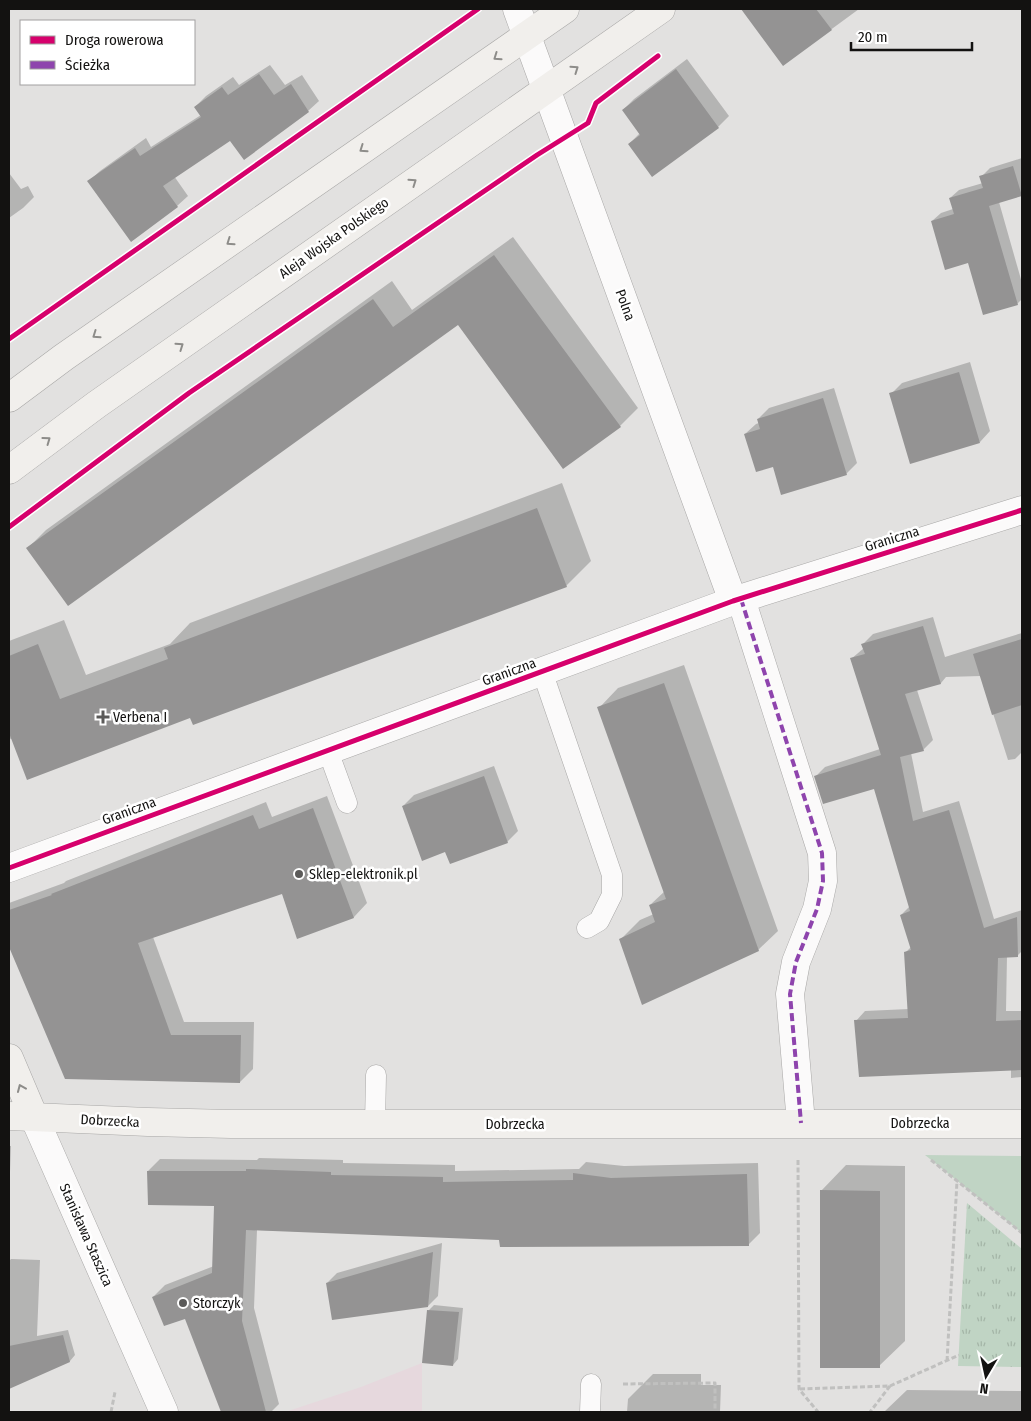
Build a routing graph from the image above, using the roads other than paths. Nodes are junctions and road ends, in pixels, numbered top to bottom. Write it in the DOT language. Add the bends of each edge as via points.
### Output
graph roads {
  1 [pos="517,9"];
  2 [pos="565,9"];
  3 [pos="661,9"];
  4 [pos="527,35"];
  5 [pos="546,89"];
  6 [pos="9,398"];
  7 [pos="9,470"];
  8 [pos="1022,510"];
  9 [pos="737,600"];
  10 [pos="542,672"];
  11 [pos="328,750"];
  12 [pos="347,803"];
  13 [pos="9,868"];
  14 [pos="587,928"];
  15 [pos="9,1058"];
  16 [pos="376,1075"];
  17 [pos="21,1117"];
  18 [pos="801,1123"];
  19 [pos="375,1124"];
  20 [pos="1022,1124"];
  21 [pos="591,1384"];
  22 [pos="164,1412"];
  23 [pos="590,1412"];
  1 -- 4 [label="street, Polna"];
  2 -- 4 [label="main road"];
  5 -- 3 [label="main road, Aleja Wojska Polskiego, one-way"];
  4 -- 5 [label="street, Polna"];
  4 -- 6 [label="main road, one-way"];
  7 -- 5 [label="main road, Aleja Wojska Polskiego, one-way" via="96,405"];
  5 -- 9 [label="street, Polna"];
  8 -- 9 [label="street, Graniczna"];
  9 -- 10 [label="street, Graniczna"];
  9 -- 18 [label="street, Polna" via="822,853 823,881 817,909 796,962 790,994"];
  10 -- 11 [label="street, Graniczna"];
  10 -- 14 [label="lane" via="612,875 612,896 599,921"];
  11 -- 12 [label="lane"];
  11 -- 13 [label="street, Graniczna"];
  17 -- 15 [label="main road, Stanisława Staszica, one-way"];
  16 -- 19 [label="lane"];
  17 -- 19 [label="main road, Dobrzecka" via="203,1124"];
  17 -- 22 [label="street, Stanisława Staszica"];
  18 -- 19 [label="main road, Dobrzecka"];
  18 -- 20 [label="main road, Dobrzecka"];
  21 -- 23 [label="lane"];
}
